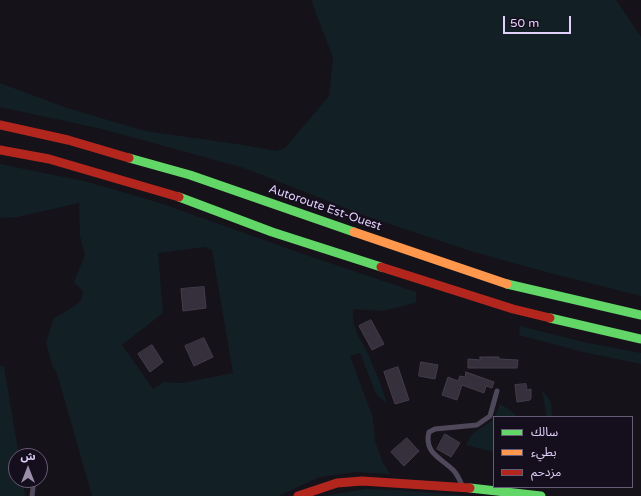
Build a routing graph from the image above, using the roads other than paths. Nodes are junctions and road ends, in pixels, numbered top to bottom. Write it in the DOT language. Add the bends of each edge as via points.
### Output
graph roads {
  1 [pos="0,125"];
  2 [pos="0,150"];
  3 [pos="641,316"];
  4 [pos="641,339"];
  5 [pos="497,391"];
  6 [pos="463,487"];
  7 [pos="298,496"];
  8 [pos="541,496"];
  1 -- 3 [label="main road, Autoroute Est-Ouest" via="76,142 183,172 506,284"];
  2 -- 4 [label="main road" via="49,159 155,189 272,232 513,309"];
  5 -- 6 [label="lane" via="490,416 476,425 435,429 429,432 430,450 453,469"];
  6 -- 7 [label="main road" via="362,481 337,483"];
  6 -- 8 [label="main road"];
}
